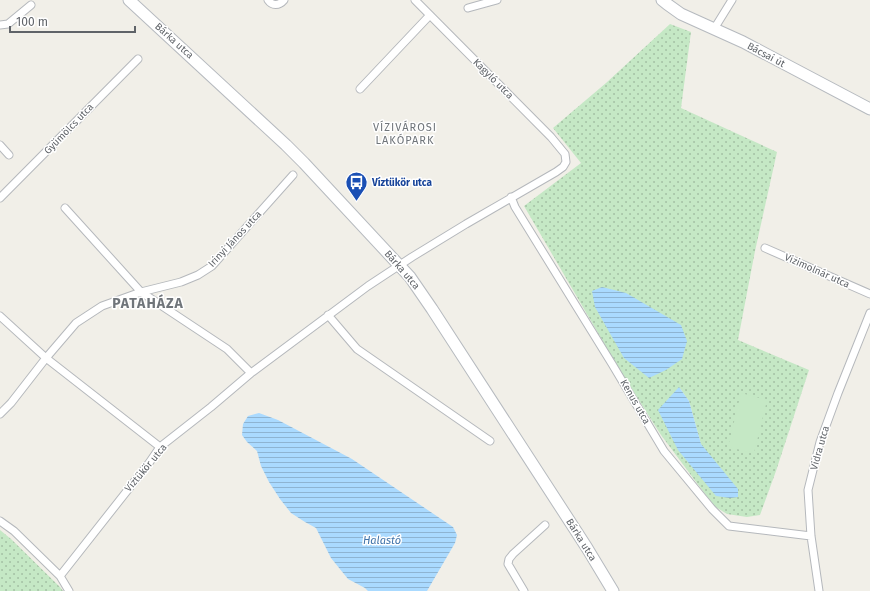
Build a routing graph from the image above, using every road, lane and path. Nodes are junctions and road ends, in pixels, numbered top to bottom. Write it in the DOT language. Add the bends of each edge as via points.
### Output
graph roads {
  1 [pos="129,0"];
  2 [pos="268,0"];
  3 [pos="284,0"];
  4 [pos="415,0"];
  5 [pos="497,0"];
  6 [pos="662,0"];
  7 [pos="732,0"];
  8 [pos="31,5"];
  9 [pos="468,8"];
  10 [pos="430,15"];
  11 [pos="0,25"];
  12 [pos="714,29"];
  13 [pos="138,59"];
  14 [pos="360,89"];
  15 [pos="870,109"];
  16 [pos="0,145"];
  17 [pos="9,155"];
  18 [pos="566,162"];
  19 [pos="293,175"];
  20 [pos="511,197"];
  21 [pos="0,198"];
  22 [pos="65,208"];
  23 [pos="765,248"];
  24 [pos="400,266"];
  25 [pos="141,292"];
  26 [pos="870,294"];
  27 [pos="870,313"];
  28 [pos="328,315"];
  29 [pos="0,316"];
  30 [pos="46,358"];
  31 [pos="251,373"];
  32 [pos="0,414"];
  33 [pos="490,441"];
  34 [pos="160,447"];
  35 [pos="0,521"];
  36 [pos="545,525"];
  37 [pos="811,536"];
  38 [pos="60,576"];
  39 [pos="69,591"];
  40 [pos="524,591"];
  41 [pos="613,591"];
  42 [pos="819,591"];
  1 -- 24 [label="street, Bárka utca" via="290,149"];
  2 -- 3 [label="street" via="271,4 277,5"];
  4 -- 10 [label="street, Kagyló utca"];
  5 -- 9 [label="street"];
  6 -- 12 [label="street, Bácsai út" via="681,14"];
  7 -- 12 [label="street"];
  8 -- 11 [label="street" via="8,24"];
  10 -- 14 [label="street"];
  10 -- 18 [label="street, Kagyló utca" via="551,137 565,154"];
  12 -- 15 [label="street, Bácsai út"];
  13 -- 21 [label="street, Gyümölcs utca"];
  16 -- 17 [label="street"];
  18 -- 20 [label="street, Víztükör utca" via="556,172"];
  19 -- 25 [label="street, Irinyi János utca" via="212,266 181,282"];
  20 -- 24 [label="street, Víztükör utca"];
  20 -- 37 [label="street, Kenus utca" via="664,451 712,509 729,526"];
  22 -- 25 [label="street"];
  23 -- 26 [label="street, Vizimolnár utca"];
  24 -- 28 [label="street, Víztükör utca"];
  24 -- 41 [label="street, Bárka utca" via="432,309"];
  25 -- 30 [label="street, Irinyi János utca" via="102,306 76,323"];
  25 -- 31 [label="street" via="227,349"];
  27 -- 37 [label="street, Vidra utca" via="820,442 808,490"];
  28 -- 31 [label="street, Víztükör utca"];
  28 -- 33 [label="street" via="358,349"];
  29 -- 30 [label="street"];
  30 -- 32 [label="street, Irinyi János utca"];
  30 -- 34 [label="street"];
  31 -- 34 [label="street, Víztükör utca"];
  34 -- 38 [label="street, Víztükör utca"];
  35 -- 38 [label="street" via="14,531"];
  36 -- 40 [label="street" via="509,559 508,564"];
  37 -- 42 [label="street, Vidra utca"];
  38 -- 39 [label="street"];
}
